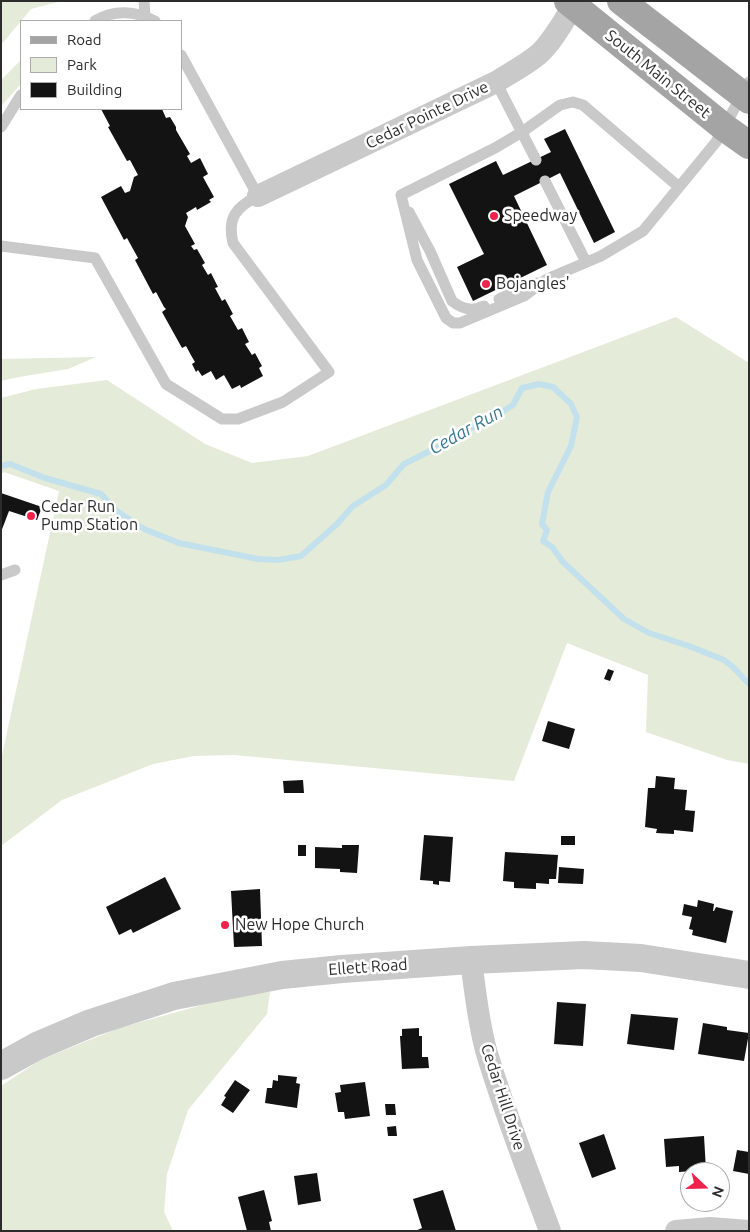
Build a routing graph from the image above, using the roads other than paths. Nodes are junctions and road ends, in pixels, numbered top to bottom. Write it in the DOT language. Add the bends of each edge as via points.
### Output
graph roads {
  1 [pos="144,1"];
  2 [pos="621,1"];
  3 [pos="570,4"];
  4 [pos="150,19"];
  5 [pos="97,20"];
  6 [pos="182,57"];
  7 [pos="496,82"];
  8 [pos="747,92"];
  9 [pos="20,97"];
  10 [pos="1,127"];
  11 [pos="725,128"];
  12 [pos="522,132"];
  13 [pos="749,145"];
  14 [pos="536,160"];
  15 [pos="545,181"];
  16 [pos="679,187"];
  17 [pos="400,195"];
  18 [pos="258,196"];
  19 [pos="1,246"];
  20 [pos="586,262"];
  21 [pos="547,279"];
  22 [pos="15,570"];
  23 [pos="1,574"];
  24 [pos="471,960"];
  25 [pos="749,975"];
  26 [pos="1,1066"];
  27 [pos="550,1231"];
  28 [pos="676,1231"];
  29 [pos="748,1231"];
  1 -- 4 [label="lane"];
  2 -- 8 [label="main road, South Main Street"];
  3 -- 7 [label="street, Cedar Pointe Drive" via="555,34 538,55"];
  3 -- 11 [label="main road, South Main Street"];
  4 -- 5 [label="lane" via="133,13 116,13"];
  6 -- 18 [label="lane"];
  7 -- 12 [label="lane"];
  7 -- 18 [label="street, Cedar Pointe Drive"];
  8 -- 11 [label="lane"];
  9 -- 10 [label="lane"];
  11 -- 13 [label="main road, South Main Street"];
  11 -- 16 [label="lane"];
  12 -- 14 [label="lane"];
  12 -- 16 [label="lane" via="560,105 573,102 583,106"];
  12 -- 17 [label="lane"];
  15 -- 20 [label="lane"];
  16 -- 20 [label="lane" via="643,231"];
  17 -- 21 [label="lane" via="452,301 459,307 481,308 520,288"];
  17 -- 21 [label="lane" via="417,260 446,318 452,323 460,323 524,296"];
  18 -- 19 [label="lane" via="238,208 230,231 233,243 329,372 283,402 238,419 222,418 166,384 95,258"];
  20 -- 21 [label="lane"];
  22 -- 23 [label="lane"];
  24 -- 25 [label="street, Ellett Road" via="609,955"];
  24 -- 26 [label="street, Ellett Road" via="282,975 174,996 91,1023 37,1046"];
  24 -- 27 [label="street, Cedar Hill Drive" via="486,1050"];
  28 -- 29 [label="street" via="710,1228"];
}
